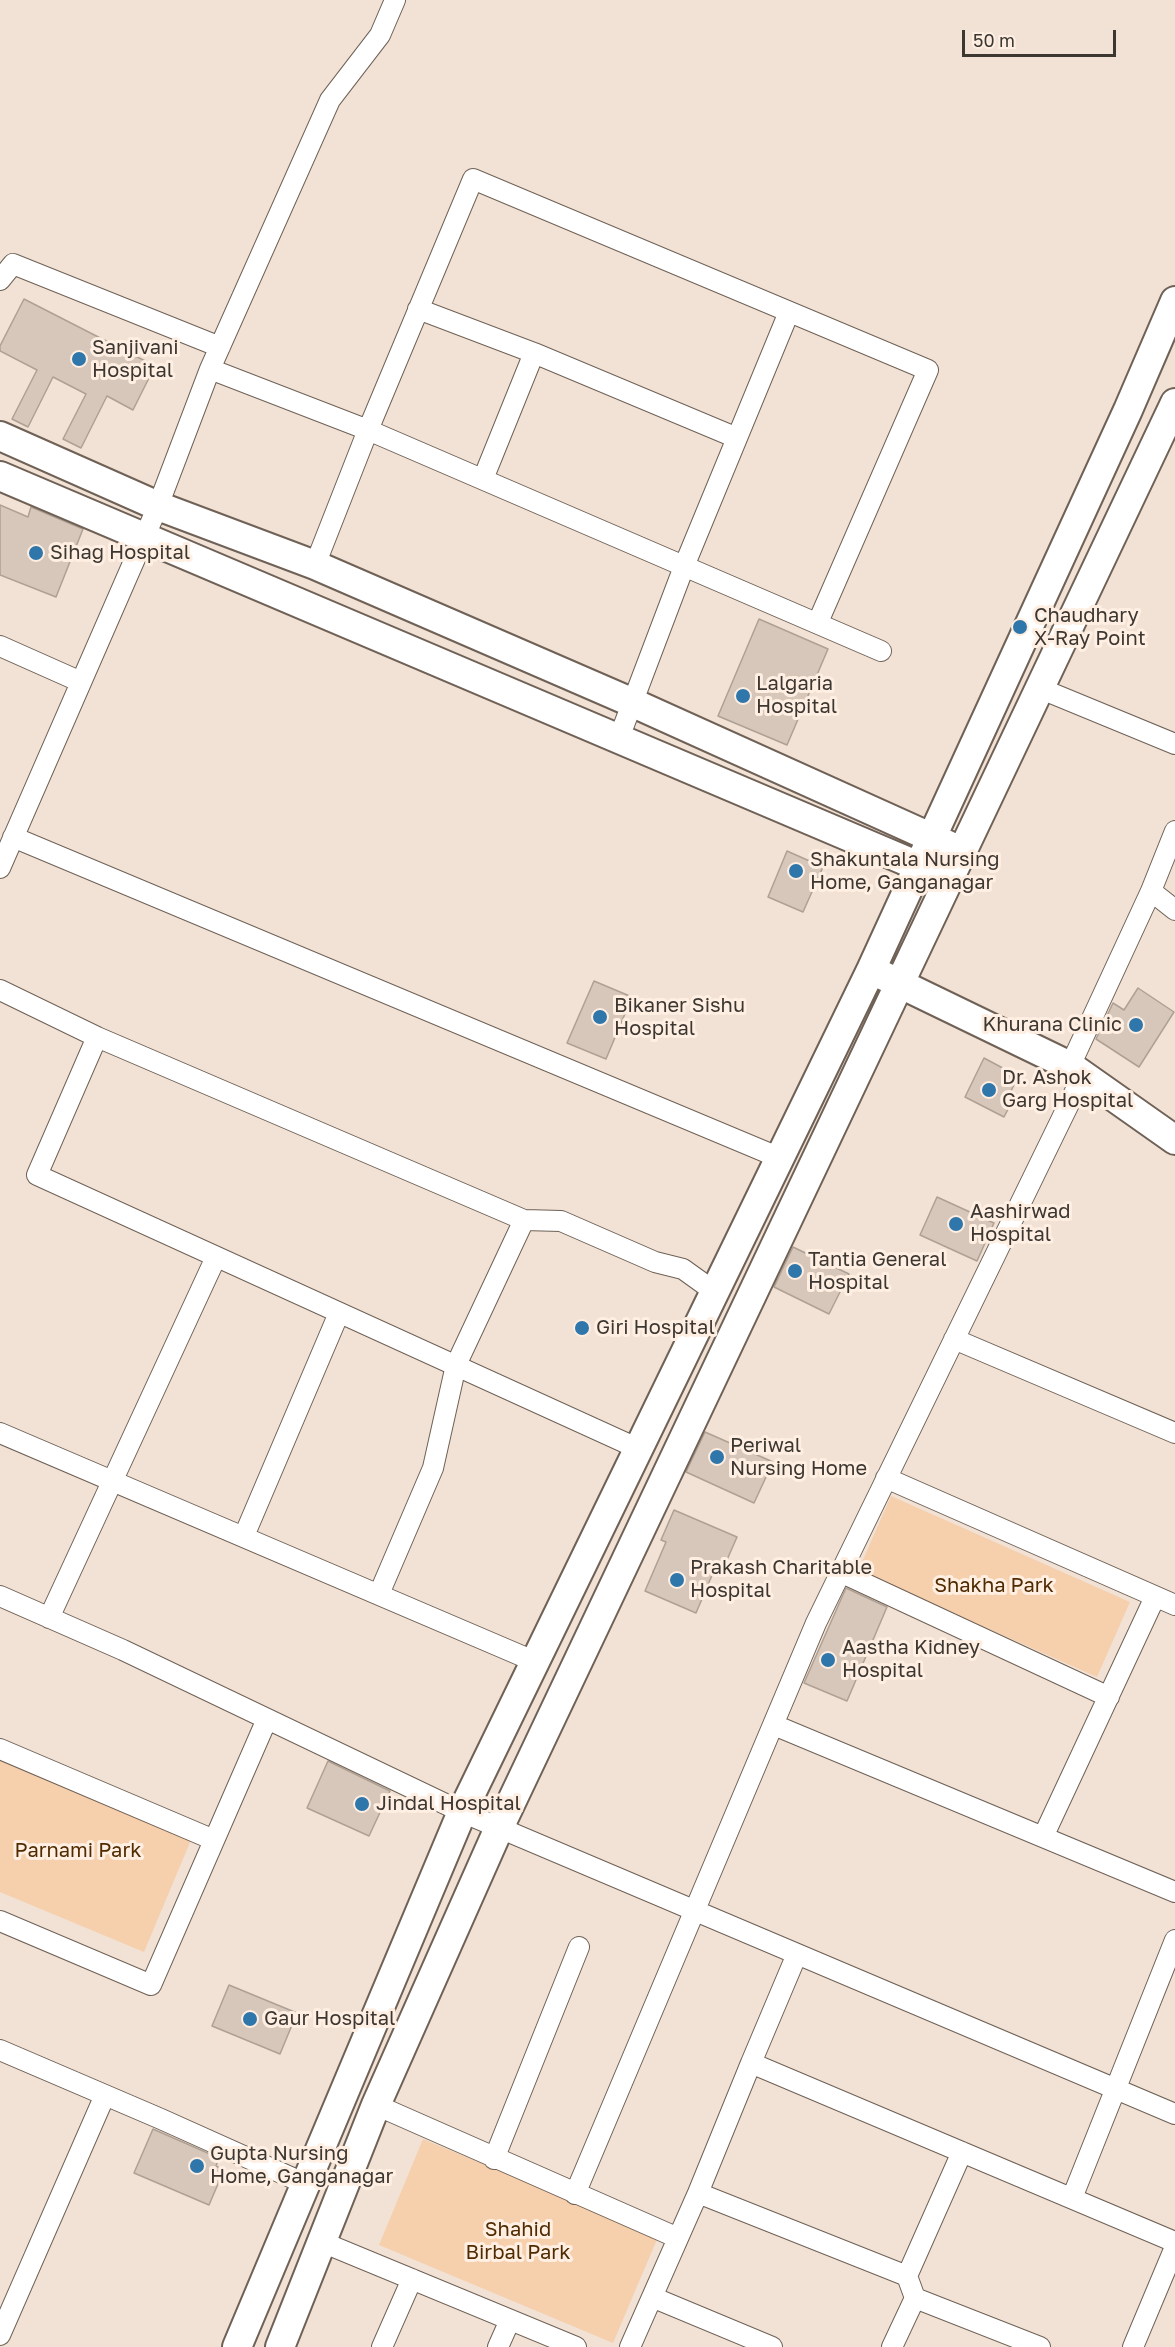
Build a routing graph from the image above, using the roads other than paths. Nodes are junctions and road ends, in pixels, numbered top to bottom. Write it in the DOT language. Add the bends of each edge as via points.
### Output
graph roads {
  1 [pos="395,0"];
  2 [pos="0,280"];
  3 [pos="1175,302"];
  4 [pos="418,309"];
  5 [pos="789,312"];
  6 [pos="220,347"];
  7 [pos="534,353"];
  8 [pos="210,369"];
  9 [pos="1175,403"];
  10 [pos="368,430"];
  11 [pos="0,436"];
  12 [pos="737,438"];
  13 [pos="0,476"];
  14 [pos="483,479"];
  15 [pos="158,506"];
  16 [pos="144,538"];
  17 [pos="685,564"];
  18 [pos="315,565"];
  19 [pos="818,622"];
  20 [pos="0,646"];
  21 [pos="881,651"];
  22 [pos="81,682"];
  23 [pos="1039,687"];
  24 [pos="631,702"];
  25 [pos="619,738"];
  26 [pos="1175,744"];
  27 [pos="1175,831"];
  28 [pos="13,837"];
  29 [pos="932,838"];
  30 [pos="963,851"];
  31 [pos="919,867"];
  32 [pos="0,868"];
  33 [pos="950,879"];
  34 [pos="1151,891"];
  35 [pos="1175,910"];
  36 [pos="871,970"];
  37 [pos="901,984"];
  38 [pos="0,990"];
  39 [pos="97,1037"];
  40 [pos="1077,1070"];
  41 [pos="1175,1140"];
  42 [pos="780,1158"];
  43 [pos="524,1220"];
  44 [pos="216,1257"];
  45 [pos="715,1292"];
  46 [pos="339,1312"];
  47 [pos="954,1339"];
  48 [pos="456,1365"];
  49 [pos="0,1433"];
  50 [pos="1175,1433"];
  51 [pos="639,1449"];
  52 [pos="886,1478"];
  53 [pos="113,1481"];
  54 [pos="244,1536"];
  55 [pos="840,1572"];
  56 [pos="379,1594"];
  57 [pos="0,1596"];
  58 [pos="1155,1597"];
  59 [pos="1175,1605"];
  60 [pos="49,1618"];
  61 [pos="536,1662"];
  62 [pos="1109,1697"];
  63 [pos="267,1719"];
  64 [pos="774,1725"];
  65 [pos="0,1749"];
  66 [pos="462,1812"];
  67 [pos="499,1828"];
  68 [pos="1043,1837"];
  69 [pos="214,1840"];
  70 [pos="1175,1892"];
  71 [pos="695,1911"];
  72 [pos="0,1922"];
  73 [pos="1175,1940"];
  74 [pos="579,1947"];
  75 [pos="797,1953"];
  76 [pos="0,2050"];
  77 [pos="751,2063"];
  78 [pos="1114,2088"];
  79 [pos="105,2095"];
  80 [pos="376,2105"];
  81 [pos="1175,2114"];
  82 [pos="962,2152"];
  83 [pos="494,2159"];
  84 [pos="306,2184"];
  85 [pos="698,2193"];
  86 [pos="575,2194"];
  87 [pos="1072,2198"];
  88 [pos="678,2238"];
  89 [pos="322,2242"];
  90 [pos="1175,2242"];
  91 [pos="1175,2247"];
  92 [pos="908,2276"];
  93 [pos="412,2279"];
  94 [pos="652,2297"];
  95 [pos="915,2298"];
  96 [pos="510,2320"];
  97 [pos="2,2323"];
  98 [pos="237,2347"];
  99 [pos="280,2347"];
  100 [pos="382,2347"];
  101 [pos="498,2347"];
  102 [pos="576,2347"];
  103 [pos="630,2347"];
  104 [pos="772,2347"];
  105 [pos="892,2347"];
  106 [pos="1040,2347"];
  107 [pos="1133,2347"];
  1 -- 6 [label="street" via="380,35 330,100"];
  2 -- 6 [label="street" via="13,264"];
  3 -- 29 [label="street"];
  4 -- 5 [label="street" via="473,179"];
  4 -- 7 [label="street"];
  4 -- 10 [label="street"];
  5 -- 12 [label="street"];
  5 -- 19 [label="street" via="928,370"];
  6 -- 8 [label="street"];
  7 -- 12 [label="street"];
  7 -- 14 [label="street"];
  8 -- 10 [label="street"];
  8 -- 15 [label="street"];
  9 -- 23 [label="street"];
  10 -- 14 [label="street"];
  10 -- 18 [label="street"];
  11 -- 15 [label="street"];
  12 -- 17 [label="street"];
  13 -- 16 [label="street"];
  14 -- 17 [label="street"];
  15 -- 16 [label="street"];
  15 -- 18 [label="street"];
  16 -- 22 [label="street"];
  16 -- 25 [label="street"];
  17 -- 19 [label="street"];
  17 -- 24 [label="street"];
  18 -- 24 [label="street"];
  19 -- 21 [label="street"];
  20 -- 22 [label="street"];
  22 -- 28 [label="street"];
  23 -- 26 [label="street"];
  23 -- 30 [label="street"];
  24 -- 25 [label="street"];
  24 -- 29 [label="street"];
  25 -- 31 [label="street"];
  27 -- 34 [label="street"];
  28 -- 32 [label="street"];
  28 -- 42 [label="street"];
  29 -- 30 [label="street"];
  29 -- 31 [label="street"];
  30 -- 33 [label="street"];
  31 -- 33 [label="street"];
  31 -- 36 [label="street"];
  33 -- 37 [label="street"];
  34 -- 35 [label="street"];
  34 -- 40 [label="street"];
  36 -- 37 [label="street"];
  36 -- 42 [label="street"];
  37 -- 40 [label="street"];
  37 -- 67 [label="street"];
  38 -- 39 [label="street"];
  39 -- 43 [label="street"];
  39 -- 44 [label="street" via="37,1175"];
  40 -- 41 [label="street"];
  40 -- 47 [label="street"];
  42 -- 45 [label="street"];
  43 -- 45 [label="street" via="561,1221 655,1262 683,1269"];
  43 -- 48 [label="street"];
  44 -- 46 [label="street"];
  44 -- 53 [label="street"];
  45 -- 51 [label="street"];
  46 -- 48 [label="street"];
  46 -- 54 [label="street"];
  47 -- 50 [label="street"];
  47 -- 52 [label="street"];
  48 -- 51 [label="street"];
  48 -- 56 [label="street" via="433,1468"];
  49 -- 53 [label="street"];
  51 -- 61 [label="street"];
  52 -- 55 [label="street"];
  52 -- 58 [label="street"];
  53 -- 54 [label="street"];
  53 -- 60 [label="street"];
  54 -- 56 [label="street"];
  55 -- 62 [label="street"];
  55 -- 64 [label="street"];
  56 -- 61 [label="street"];
  57 -- 60 [label="street"];
  58 -- 59 [label="street"];
  58 -- 62 [label="street"];
  60 -- 63 [label="street"];
  61 -- 66 [label="street"];
  62 -- 68 [label="street"];
  63 -- 66 [label="street"];
  63 -- 69 [label="street"];
  64 -- 68 [label="street"];
  64 -- 71 [label="street"];
  65 -- 69 [label="street"];
  66 -- 67 [label="street"];
  66 -- 84 [label="street"];
  67 -- 71 [label="street"];
  67 -- 80 [label="street"];
  68 -- 70 [label="street"];
  69 -- 72 [label="street" via="151,1985"];
  71 -- 75 [label="street"];
  71 -- 86 [label="street"];
  73 -- 78 [label="street"];
  74 -- 83 [label="street"];
  75 -- 77 [label="street"];
  75 -- 78 [label="street"];
  76 -- 79 [label="street"];
  77 -- 82 [label="street"];
  77 -- 85 [label="street"];
  78 -- 81 [label="street"];
  78 -- 87 [label="street"];
  79 -- 84 [label="street"];
  79 -- 97 [label="street"];
  80 -- 83 [label="street"];
  80 -- 89 [label="street"];
  82 -- 87 [label="street"];
  82 -- 92 [label="street"];
  83 -- 86 [label="street"];
  84 -- 98 [label="street"];
  85 -- 88 [label="street"];
  85 -- 92 [label="street"];
  86 -- 88 [label="street"];
  87 -- 90 [label="street"];
  88 -- 94 [label="street"];
  89 -- 93 [label="street"];
  89 -- 99 [label="street"];
  91 -- 107 [label="street"];
  92 -- 95 [label="street"];
  93 -- 96 [label="street"];
  93 -- 100 [label="street"];
  94 -- 103 [label="street"];
  94 -- 104 [label="street"];
  95 -- 105 [label="street"];
  95 -- 106 [label="street"];
  96 -- 101 [label="street"];
  96 -- 102 [label="street"];
}
